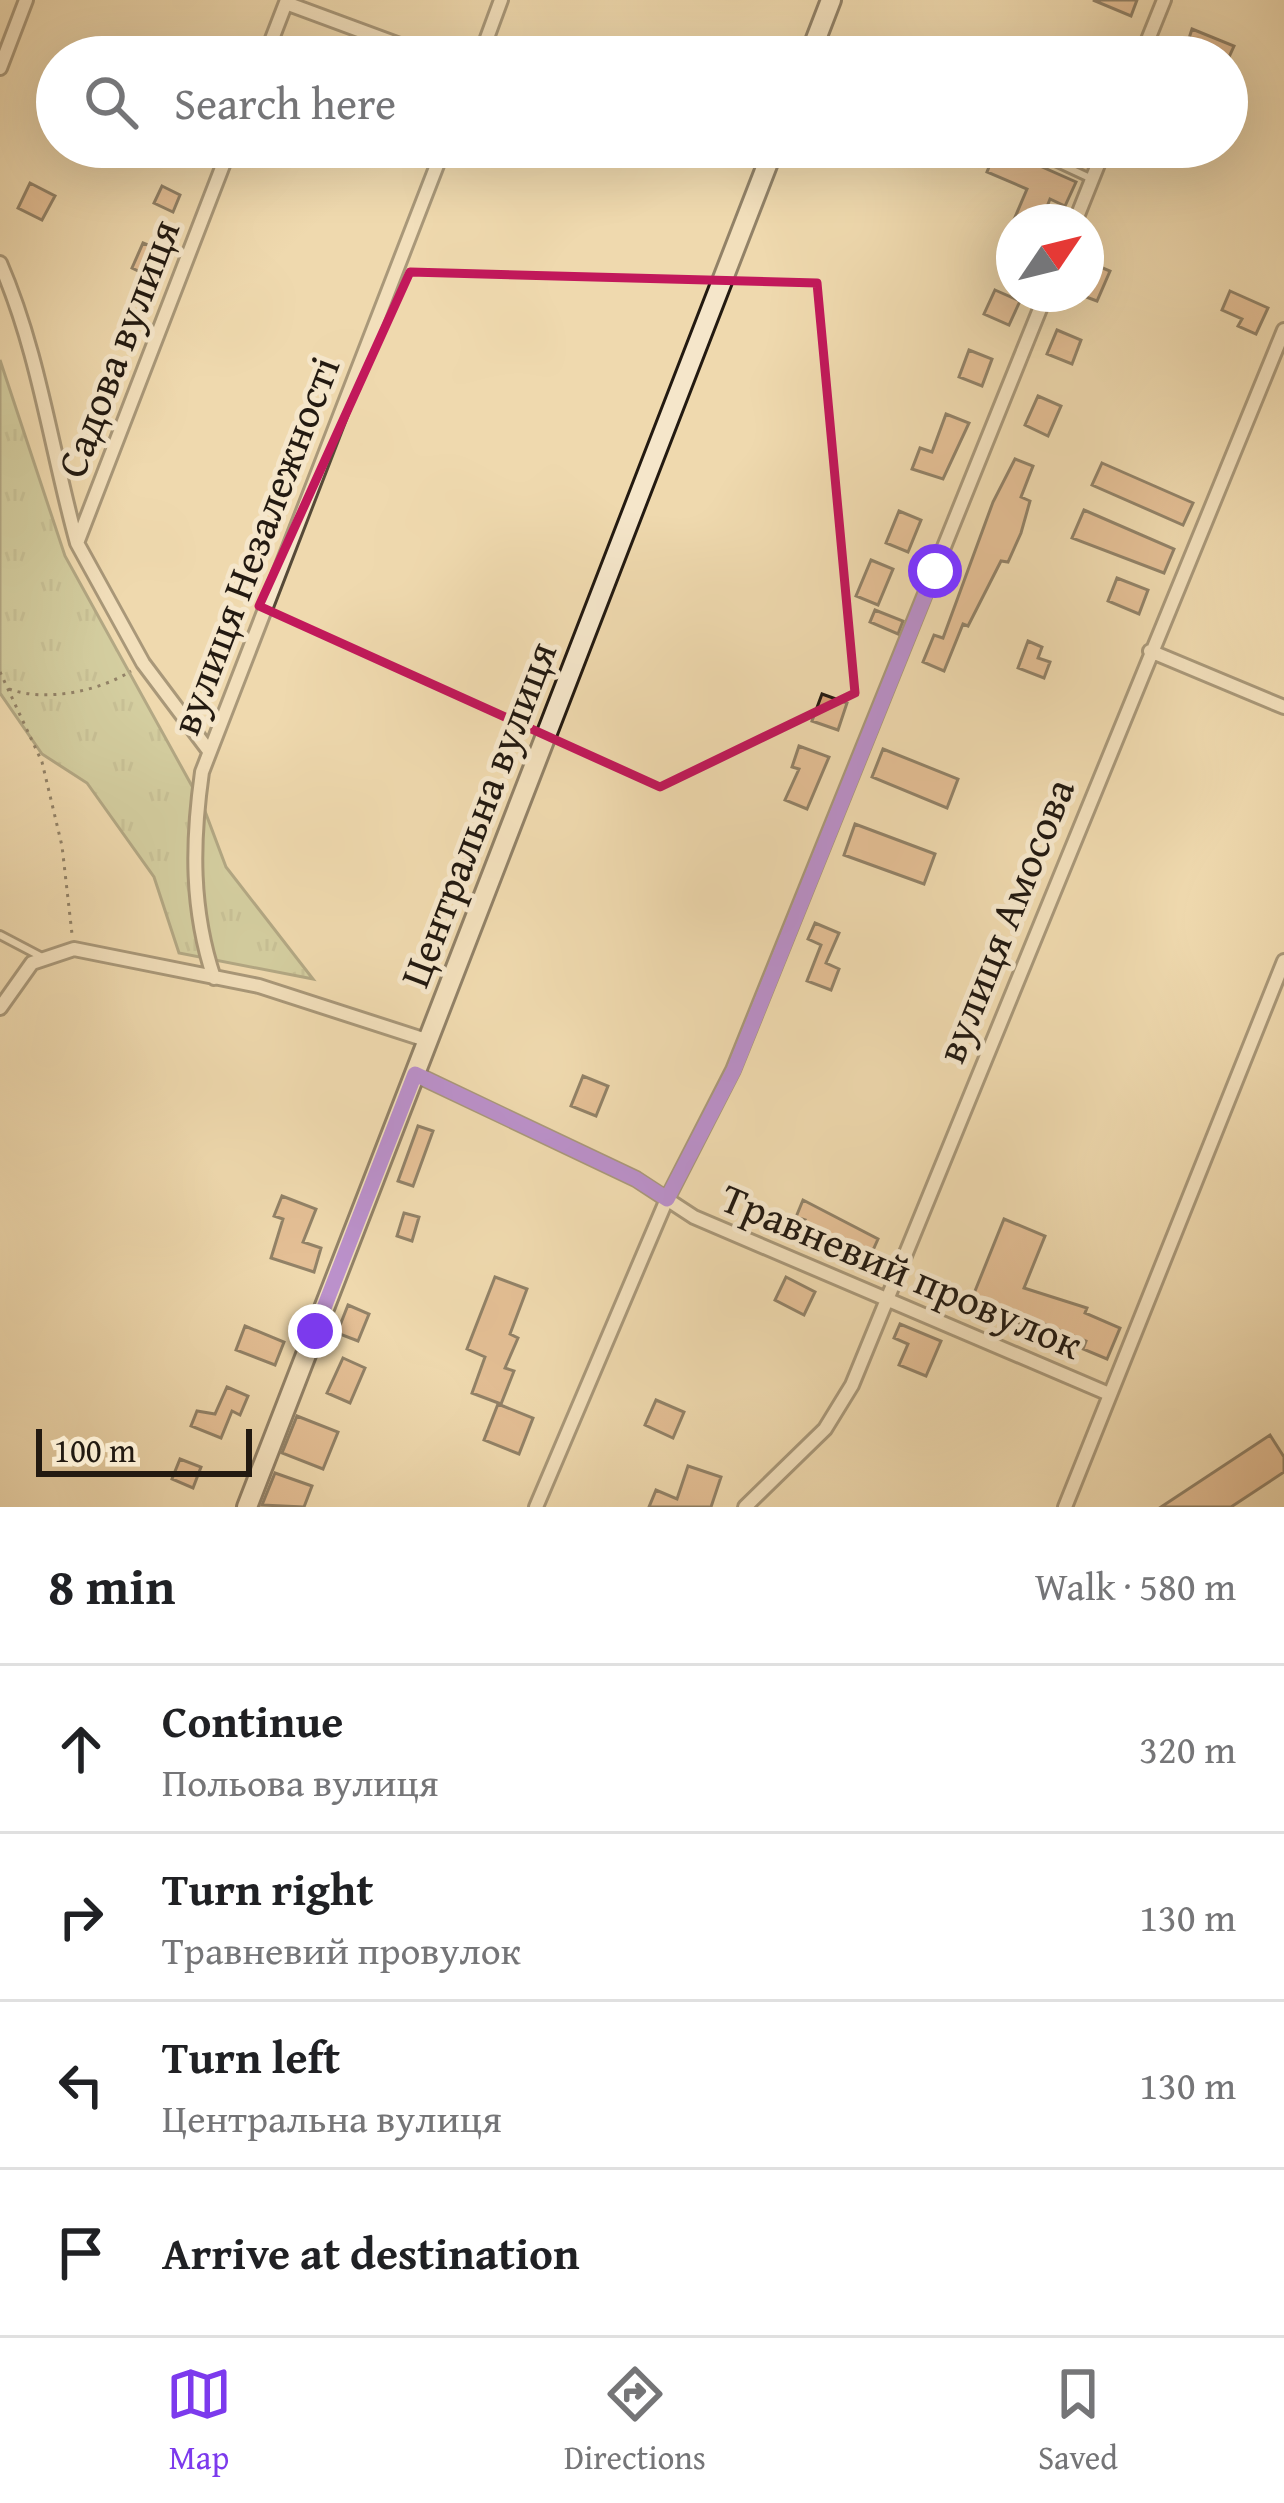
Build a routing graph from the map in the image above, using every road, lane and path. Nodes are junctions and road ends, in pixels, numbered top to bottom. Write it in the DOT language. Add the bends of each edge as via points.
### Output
graph roads {
  1 [pos="26,0"];
  2 [pos="501,0"];
  3 [pos="831,0"];
  4 [pos="1164,0"];
  5 [pos="287,1"];
  6 [pos="273,36"];
  7 [pos="378,36"];
  8 [pos="487,36"];
  9 [pos="817,36"];
  10 [pos="1149,36"];
  11 [pos="0,68"];
  12 [pos="222,168"];
  13 [pos="436,168"];
  14 [pos="766,168"];
  15 [pos="1068,168"];
  16 [pos="1096,168"];
  17 [pos="1092,179"];
  18 [pos="1082,204"];
  19 [pos="0,263"];
  20 [pos="1039,312"];
  21 [pos="1284,330"];
  22 [pos="77,543"];
  23 [pos="1150,651"];
  24 [pos="143,663"];
  25 [pos="0,673"];
  26 [pos="7,688"];
  27 [pos="1284,707"];
  28 [pos="209,751"];
  29 [pos="0,935"];
  30 [pos="74,949"];
  31 [pos="43,958"];
  32 [pos="1284,961"];
  33 [pos="214,978"];
  34 [pos="0,1008"];
  35 [pos="429,1041"];
  36 [pos="415,1074"];
  37 [pos="667,1199"];
  38 [pos="884,1302"];
  39 [pos="1109,1394"];
  40 [pos="247,1507"];
  41 [pos="536,1507"];
  42 [pos="745,1507"];
  43 [pos="1065,1507"];
  1 -- 11 [label="street"];
  2 -- 8 [label="street"];
  3 -- 9 [label="main road"];
  4 -- 10 [label="street"];
  5 -- 6 [label="street"];
  5 -- 7 [label="street"];
  12 -- 22 [label="street, Садова вулиця"];
  13 -- 28 [label="street, вулиця Незалежності"];
  14 -- 35 [label="main road, Центральна вулиця"];
  15 -- 17 [label="lane"];
  16 -- 17 [label="street"];
  17 -- 18 [label="street"];
  19 -- 22 [label="street" via="40,381"];
  20 -- 37 [label="street" via="734,1070"];
  21 -- 23 [label="street, вулиця Амосова"];
  22 -- 24 [label="street, Садова вулиця"];
  23 -- 27 [label="street"];
  23 -- 38 [label="street, вулиця Амосова"];
  24 -- 26 [label="path" via="113,682 34,698"];
  24 -- 28 [label="street, Садова вулиця"];
  25 -- 26 [label="path"];
  26 -- 30 [label="path" via="42,762"];
  28 -- 33 [label="street, вулиця Незалежності" via="194,857 197,928"];
  29 -- 31 [label="lane"];
  30 -- 31 [label="street"];
  30 -- 33 [label="street"];
  31 -- 34 [label="street"];
  32 -- 39 [label="street"];
  33 -- 35 [label="street"];
  35 -- 36 [label="main road, Центральна вулиця"];
  36 -- 37 [label="street, Травневий провулок"];
  36 -- 40 [label="main road, Центральна вулиця"];
  37 -- 38 [label="street, Травневий провулок"];
  37 -- 41 [label="street"];
  38 -- 39 [label="street, Травневий провулок"];
  38 -- 42 [label="street, вулиця Амосова" via="839,1411"];
  39 -- 43 [label="street"];
}
